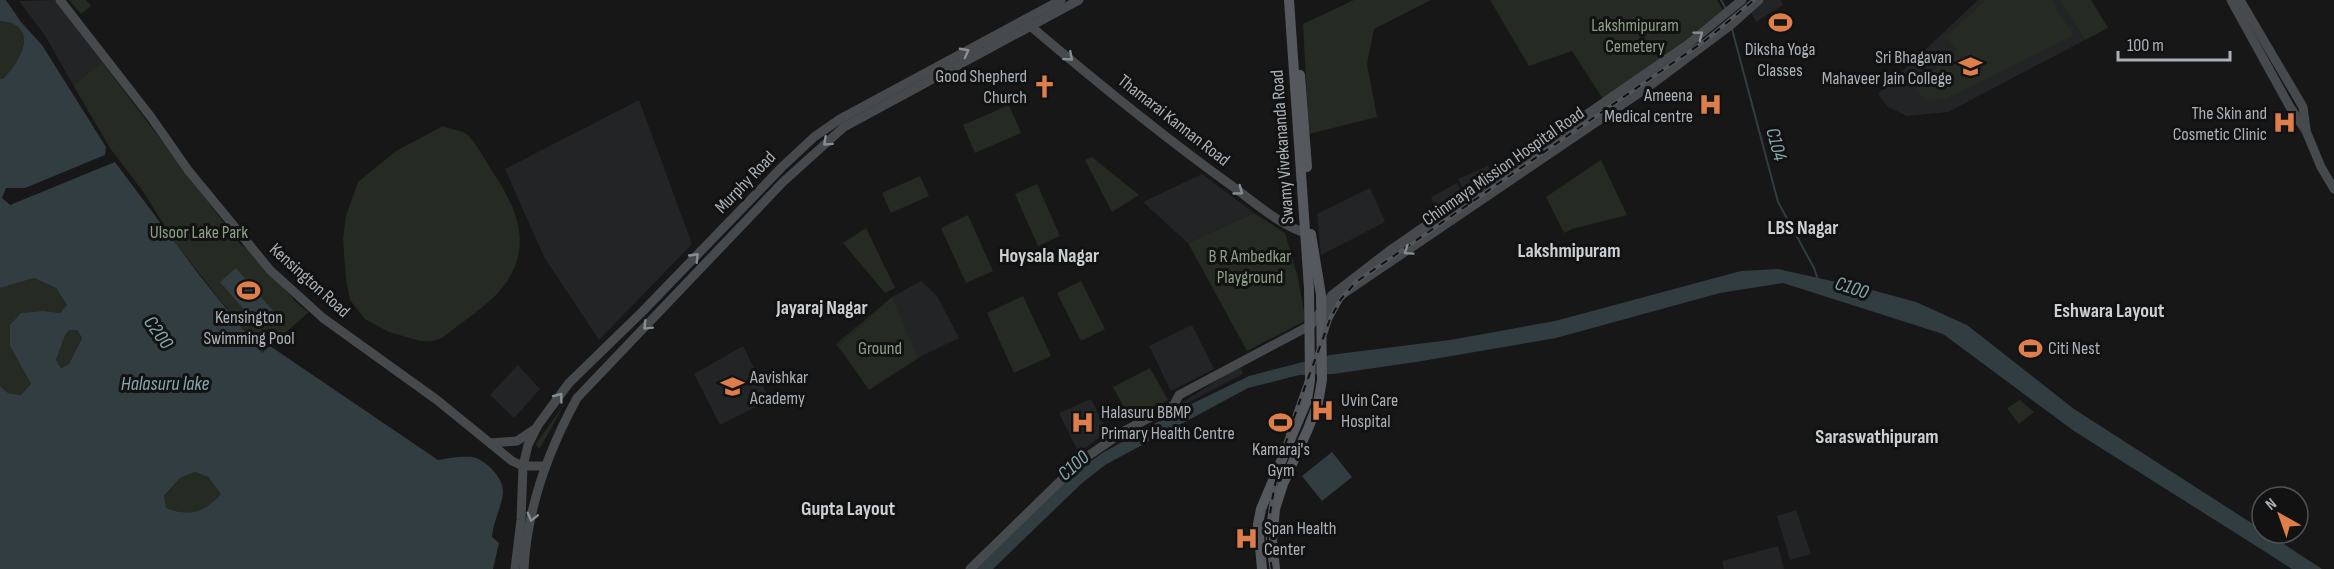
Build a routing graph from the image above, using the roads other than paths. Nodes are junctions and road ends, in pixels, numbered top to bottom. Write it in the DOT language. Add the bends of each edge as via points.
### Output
graph roads {
  1 [pos="60,0"];
  2 [pos="1061,0"];
  3 [pos="1079,0"];
  4 [pos="1742,0"];
  5 [pos="1758,0"];
  6 [pos="2231,0"];
  7 [pos="2240,0"];
  8 [pos="1292,4"];
  9 [pos="1027,23"];
  10 [pos="2282,71"];
  11 [pos="2273,76"];
  12 [pos="2297,96"];
  13 [pos="2287,101"];
  14 [pos="2306,131"];
  15 [pos="2334,189"];
  16 [pos="1308,234"];
  17 [pos="1322,309"];
  18 [pos="1311,325"];
  19 [pos="1322,334"];
  20 [pos="1316,352"];
  21 [pos="538,425"];
  22 [pos="490,443"];
  23 [pos="523,466"];
  24 [pos="544,466"];
  25 [pos="1261,509"];
  26 [pos="1274,511"];
  27 [pos="515,569"];
  28 [pos="524,569"];
  29 [pos="970,569"];
  30 [pos="1263,569"];
  31 [pos="1275,569"];
  1 -- 22 [label="main road, Kensington Road" via="270,270 323,318"];
  2 -- 9 [label="main road, Murphy Road"];
  3 -- 9 [label="main road, Murphy Road"];
  17 -- 4 [label="main road, Chinmaya Mission Hospital Road, one-way" via="1332,295 1389,251 1680,50"];
  5 -- 19 [label="main road, Chinmaya Mission Hospital Road, one-way" via="1657,81 1337,298"];
  6 -- 11 [label="main road"];
  7 -- 10 [label="main road"];
  8 -- 16 [label="main road, Swamy Vivekananda Road"];
  9 -- 16 [label="main road, Thamarai Kannan Road, one-way" via="1176,145 1286,225"];
  21 -- 9 [label="main road, Murphy Road, one-way" via="569,383 814,137 840,119"];
  9 -- 24 [label="main road, Murphy Road, one-way" via="844,127 826,142 591,381 577,398"];
  10 -- 11 [label="main road"];
  10 -- 12 [label="main road"];
  11 -- 13 [label="main road"];
  12 -- 13 [label="main road"];
  12 -- 14 [label="main road" via="2303,107"];
  13 -- 14 [label="main road"];
  14 -- 15 [label="main road"];
  16 -- 17 [label="main road, Swamy Vivekananda Road"];
  16 -- 18 [label="main road, Swamy Vivekananda Road"];
  17 -- 18 [label="main road, Chinmaya Mission Hospital Road"];
  17 -- 19 [label="main road, Swamy Vivekananda Road"];
  18 -- 20 [label="main road, Swamy Vivekananda Road"];
  18 -- 29 [label="main road" via="1179,395 1174,405 1126,430 1082,460"];
  19 -- 20 [label="main road, Swamy Vivekananda Road"];
  20 -- 25 [label="main road, Swamy Vivekananda Road" via="1307,400"];
  20 -- 26 [label="main road, Swamy Vivekananda Road" via="1322,377 1318,402"];
  21 -- 22 [label="main road" via="517,441"];
  21 -- 23 [label="main road, Murphy Road"];
  22 -- 23 [label="main road, Kensington Road"];
  23 -- 24 [label="main road"];
  23 -- 27 [label="main road, Murphy Road"];
  24 -- 28 [label="main road, Murphy Road, one-way" via="525,545"];
  25 -- 26 [label="main road"];
  25 -- 30 [label="main road, Swamy Vivekananda Road" via="1258,524"];
  26 -- 31 [label="main road, Swamy Vivekananda Road"];
}
